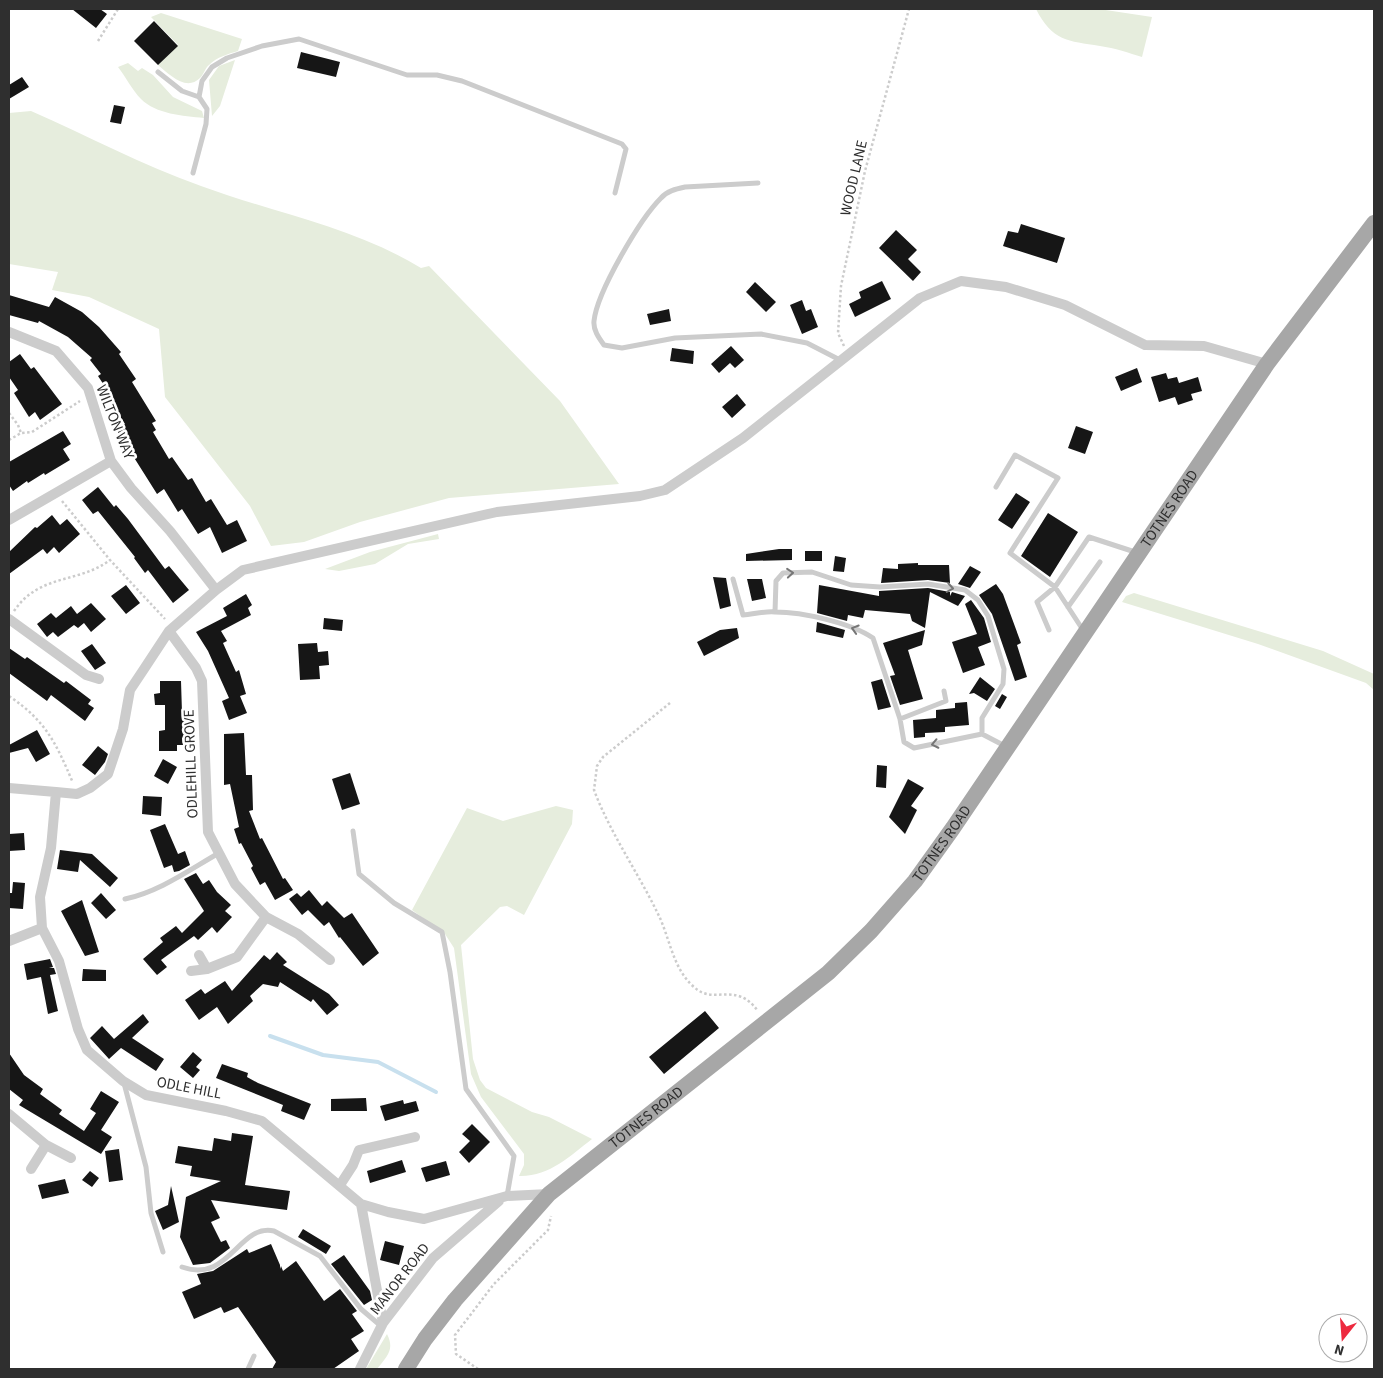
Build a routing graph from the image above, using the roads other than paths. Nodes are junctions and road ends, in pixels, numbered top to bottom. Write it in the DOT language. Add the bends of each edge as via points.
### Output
graph roads {
  1 [pos="158,72"];
  2 [pos="199,98"];
  3 [pos="193,173"];
  4 [pos="758,183"];
  5 [pos="615,194"];
  6 [pos="1374,223"];
  7 [pos="9,332"];
  8 [pos="844,357"];
  9 [pos="1267,364"];
  10 [pos="112,461"];
  11 [pos="996,487"];
  12 [pos="9,520"];
  13 [pos="1138,553"];
  14 [pos="1100,562"];
  15 [pos="733,579"];
  16 [pos="1055,587"];
  17 [pos="216,590"];
  18 [pos="1068,607"];
  19 [pos="775,612"];
  20 [pos="11,616"];
  21 [pos="171,629"];
  22 [pos="1049,630"];
  23 [pos="1085,632"];
  24 [pos="99,679"];
  25 [pos="944,691"];
  26 [pos="900,719"];
  27 [pos="982,734"];
  28 [pos="1007,748"];
  29 [pos="9,788"];
  30 [pos="56,792"];
  31 [pos="353,830"];
  32 [pos="219,853"];
  33 [pos="125,899"];
  34 [pos="266,917"];
  35 [pos="42,928"];
  36 [pos="9,941"];
  37 [pos="199,955"];
  38 [pos="330,960"];
  39 [pos="207,969"];
  40 [pos="191,971"];
  41 [pos="124,1081"];
  42 [pos="9,1114"];
  43 [pos="415,1138"];
  44 [pos="46,1145"];
  45 [pos="71,1158"];
  46 [pos="31,1169"];
  47 [pos="340,1185"];
  48 [pos="549,1194"];
  49 [pos="504,1198"];
  50 [pos="361,1204"];
  51 [pos="163,1252"];
  52 [pos="182,1267"];
  53 [pos="382,1325"];
  54 [pos="254,1356"];
  55 [pos="248,1369"];
  56 [pos="360,1369"];
  57 [pos="406,1369"];
  1 -- 2 [label="lane" via="182,91"];
  2 -- 3 [label="lane" via="207,109 206,124"];
  2 -- 5 [label="lane" via="202,81 212,67 227,58 262,46 299,39 407,75 437,75 462,81 622,144 626,149"];
  4 -- 8 [label="lane" via="685,187 661,197 630,242 603,294 593,323 598,337 604,345 622,348 675,338 761,334 807,343"];
  6 -- 9 [label="main road, TOTNES ROAD"];
  7 -- 10 [label="street, WILTON WAY" via="56,351 88,388"];
  8 -- 9 [label="street" via="920,298 961,281 1006,287 1064,305 1145,345 1204,346"];
  8 -- 17 [label="street" via="743,438 665,490 640,496 497,512 243,570"];
  9 -- 13 [label="main road, TOTNES ROAD"];
  10 -- 12 [label="street"];
  10 -- 17 [label="street, WILTON WAY"];
  11 -- 16 [label="lane" via="1015,455 1058,478 1010,554"];
  13 -- 16 [label="lane" via="1090,537"];
  13 -- 23 [label="main road, TOTNES ROAD"];
  14 -- 18 [label="lane"];
  15 -- 19 [label="lane" via="743,614"];
  16 -- 18 [label="lane"];
  16 -- 22 [label="lane" via="1037,602"];
  17 -- 21 [label="street"];
  18 -- 23 [label="lane"];
  26 -- 19 [label="lane, one-way" via="873,638 862,630 807,616"];
  19 -- 27 [label="lane, one-way" via="776,580 783,573 812,572 851,585 928,584 965,590 978,600 988,616 1004,668 1003,684 982,718"];
  20 -- 24 [label="street" via="86,676"];
  21 -- 30 [label="street" via="130,690 123,729 108,774 77,794"];
  21 -- 32 [label="street, ODLEHILL GROVE" via="202,681 208,832"];
  23 -- 28 [label="main road, TOTNES ROAD"];
  25 -- 26 [label="lane" via="946,701"];
  27 -- 26 [label="lane, one-way" via="914,748 904,742"];
  27 -- 28 [label="lane"];
  28 -- 48 [label="main road, TOTNES ROAD" via="915,881 828,973"];
  29 -- 30 [label="street"];
  30 -- 35 [label="street, ODLE HILL" via="51,848 40,897"];
  31 -- 49 [label="lane" via="359,874 394,903 442,932 466,1089 514,1156"];
  32 -- 33 [label="lane" via="161,886"];
  32 -- 34 [label="street, ODLEHILL GROVE" via="234,884"];
  34 -- 38 [label="street, ODLEHILL GROVE" via="298,934"];
  34 -- 39 [label="street" via="237,957"];
  35 -- 36 [label="street"];
  35 -- 41 [label="street, ODLE HILL" via="59,962 87,1050"];
  37 -- 39 [label="street"];
  39 -- 40 [label="street"];
  41 -- 47 [label="street, ODLE HILL" via="146,1096 262,1121"];
  41 -- 51 [label="lane" via="146,1167 151,1213"];
  42 -- 44 [label="street"];
  43 -- 47 [label="street" via="359,1150"];
  44 -- 45 [label="street"];
  44 -- 46 [label="street"];
  47 -- 50 [label="street, ODLE HILL"];
  48 -- 49 [label="street, ODLE HILL"];
  48 -- 57 [label="main road, TOTNES ROAD" via="455,1300"];
  49 -- 50 [label="street, ODLE HILL" via="424,1219"];
  49 -- 53 [label="street, MANOR ROAD" via="433,1258"];
  50 -- 53 [label="street"];
  52 -- 53 [label="lane" via="195,1272 206,1270 258,1232 268,1229 320,1256 361,1309"];
  53 -- 56 [label="street, MANOR ROAD"];
  54 -- 55 [label="lane"];
}
